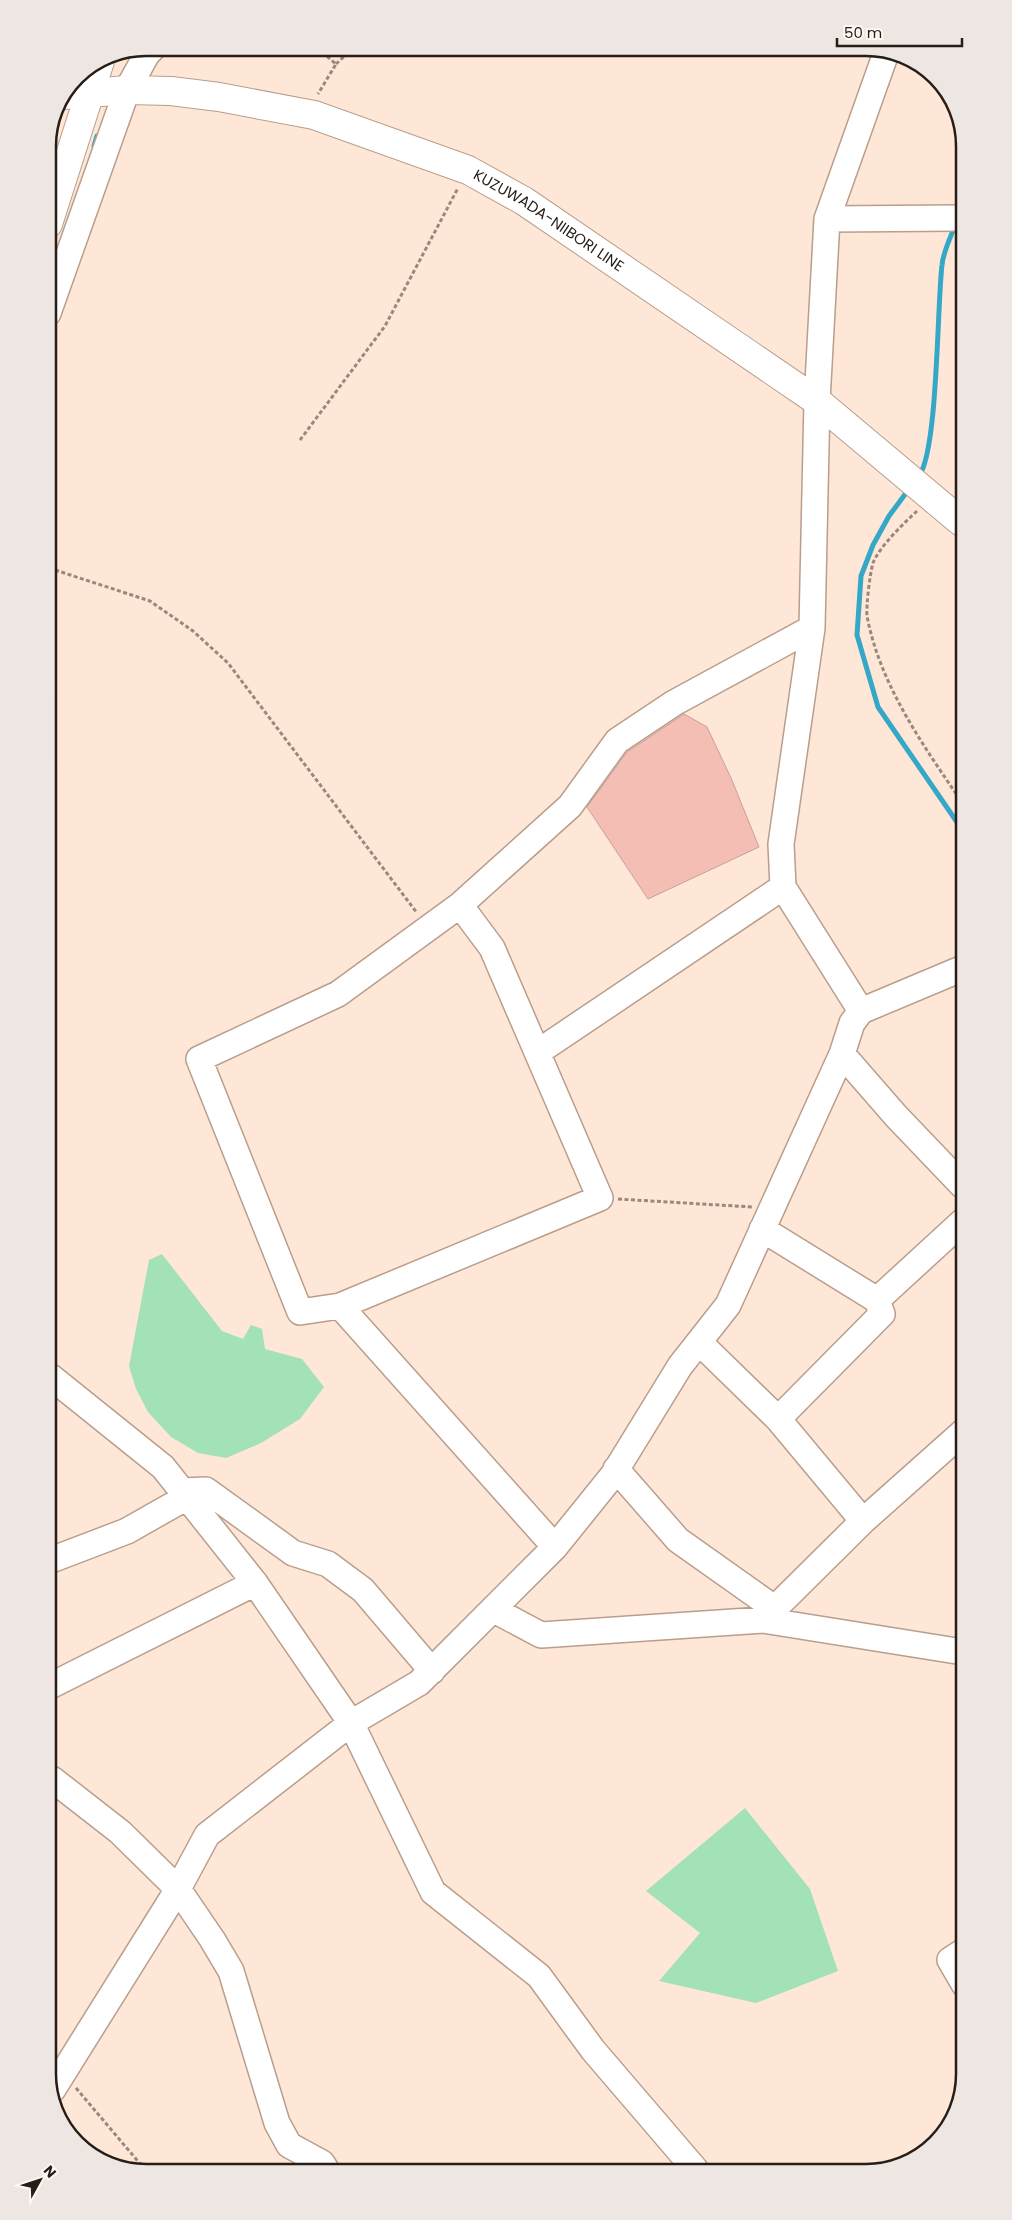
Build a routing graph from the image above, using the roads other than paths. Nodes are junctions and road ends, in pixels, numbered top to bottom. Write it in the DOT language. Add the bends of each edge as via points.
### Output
graph roads {
  1 [pos="146,56"];
  2 [pos="884,58"];
  3 [pos="98,70"];
  4 [pos="127,90"];
  5 [pos="92,92"];
  6 [pos="73,94"];
  7 [pos="56,200"];
  8 [pos="956,218"];
  9 [pos="827,219"];
  10 [pos="56,290"];
  11 [pos="818,401"];
  12 [pos="956,518"];
  13 [pos="812,628"];
  14 [pos="783,886"];
  15 [pos="460,905"];
  16 [pos="956,971"];
  17 [pos="861,1011"];
  18 [pos="538,1052"];
  19 [pos="842,1054"];
  20 [pos="956,1179"];
  21 [pos="766,1221"];
  22 [pos="956,1228"];
  23 [pos="877,1300"];
  24 [pos="340,1306"];
  25 [pos="699,1342"];
  26 [pos="56,1382"];
  27 [pos="778,1418"];
  28 [pos="956,1438"];
  29 [pos="616,1469"];
  30 [pos="184,1494"];
  31 [pos="863,1521"];
  32 [pos="555,1547"];
  33 [pos="56,1558"];
  34 [pos="254,1583"];
  35 [pos="494,1610"];
  36 [pos="768,1614"];
  37 [pos="956,1651"];
  38 [pos="432,1671"];
  39 [pos="56,1683"];
  40 [pos="351,1723"];
  41 [pos="56,1782"];
  42 [pos="178,1889"];
  43 [pos="956,1956"];
  44 [pos="956,1970"];
  45 [pos="64,2088"];
  46 [pos="323,2164"];
  47 [pos="692,2164"];
  1 -- 4 [label="street"];
  2 -- 9 [label="street"];
  3 -- 5 [label="main road"];
  4 -- 5 [label="main road, KUZUWADA-NIIBORI LINE"];
  4 -- 10 [label="street"];
  4 -- 11 [label="main road, KUZUWADA-NIIBORI LINE" via="219,96 307,114 468,170 524,201"];
  5 -- 6 [label="main road, KUZUWADA-NIIBORI LINE"];
  5 -- 7 [label="main road"];
  8 -- 9 [label="street"];
  9 -- 11 [label="street"];
  11 -- 12 [label="main road, KUZUWADA-NIIBORI LINE"];
  11 -- 13 [label="street"];
  13 -- 14 [label="street" via="781,844"];
  13 -- 15 [label="street" via="674,702 617,741 570,806"];
  14 -- 17 [label="street"];
  14 -- 18 [label="street"];
  15 -- 18 [label="street" via="492,948"];
  15 -- 24 [label="street" via="338,994 199,1059 300,1312"];
  16 -- 17 [label="street"];
  17 -- 19 [label="street" via="852,1023"];
  18 -- 24 [label="street" via="600,1198"];
  19 -- 20 [label="street"];
  19 -- 21 [label="street"];
  21 -- 23 [label="street"];
  21 -- 25 [label="street" via="728,1305"];
  22 -- 23 [label="street"];
  23 -- 27 [label="street" via="882,1314"];
  24 -- 32 [label="street"];
  25 -- 27 [label="street"];
  25 -- 29 [label="street" via="680,1366"];
  26 -- 30 [label="street" via="163,1467"];
  27 -- 31 [label="street"];
  28 -- 31 [label="street"];
  29 -- 32 [label="street"];
  29 -- 36 [label="street" via="678,1540"];
  30 -- 33 [label="street" via="127,1531"];
  30 -- 34 [label="street"];
  30 -- 38 [label="street" via="206,1490 293,1553 328,1564 363,1590"];
  31 -- 36 [label="street"];
  32 -- 35 [label="street"];
  34 -- 39 [label="street"];
  34 -- 40 [label="street"];
  35 -- 36 [label="street" via="541,1635"];
  35 -- 38 [label="street"];
  36 -- 37 [label="street"];
  38 -- 40 [label="street" via="419,1684"];
  40 -- 42 [label="street" via="207,1835"];
  40 -- 47 [label="street" via="433,1892 539,1976 593,2050"];
  41 -- 42 [label="street" via="120,1832"];
  42 -- 45 [label="street"];
  42 -- 46 [label="street" via="231,1971 276,2123 289,2145"];
  43 -- 44 [label="street" via="950,1960"];
}
